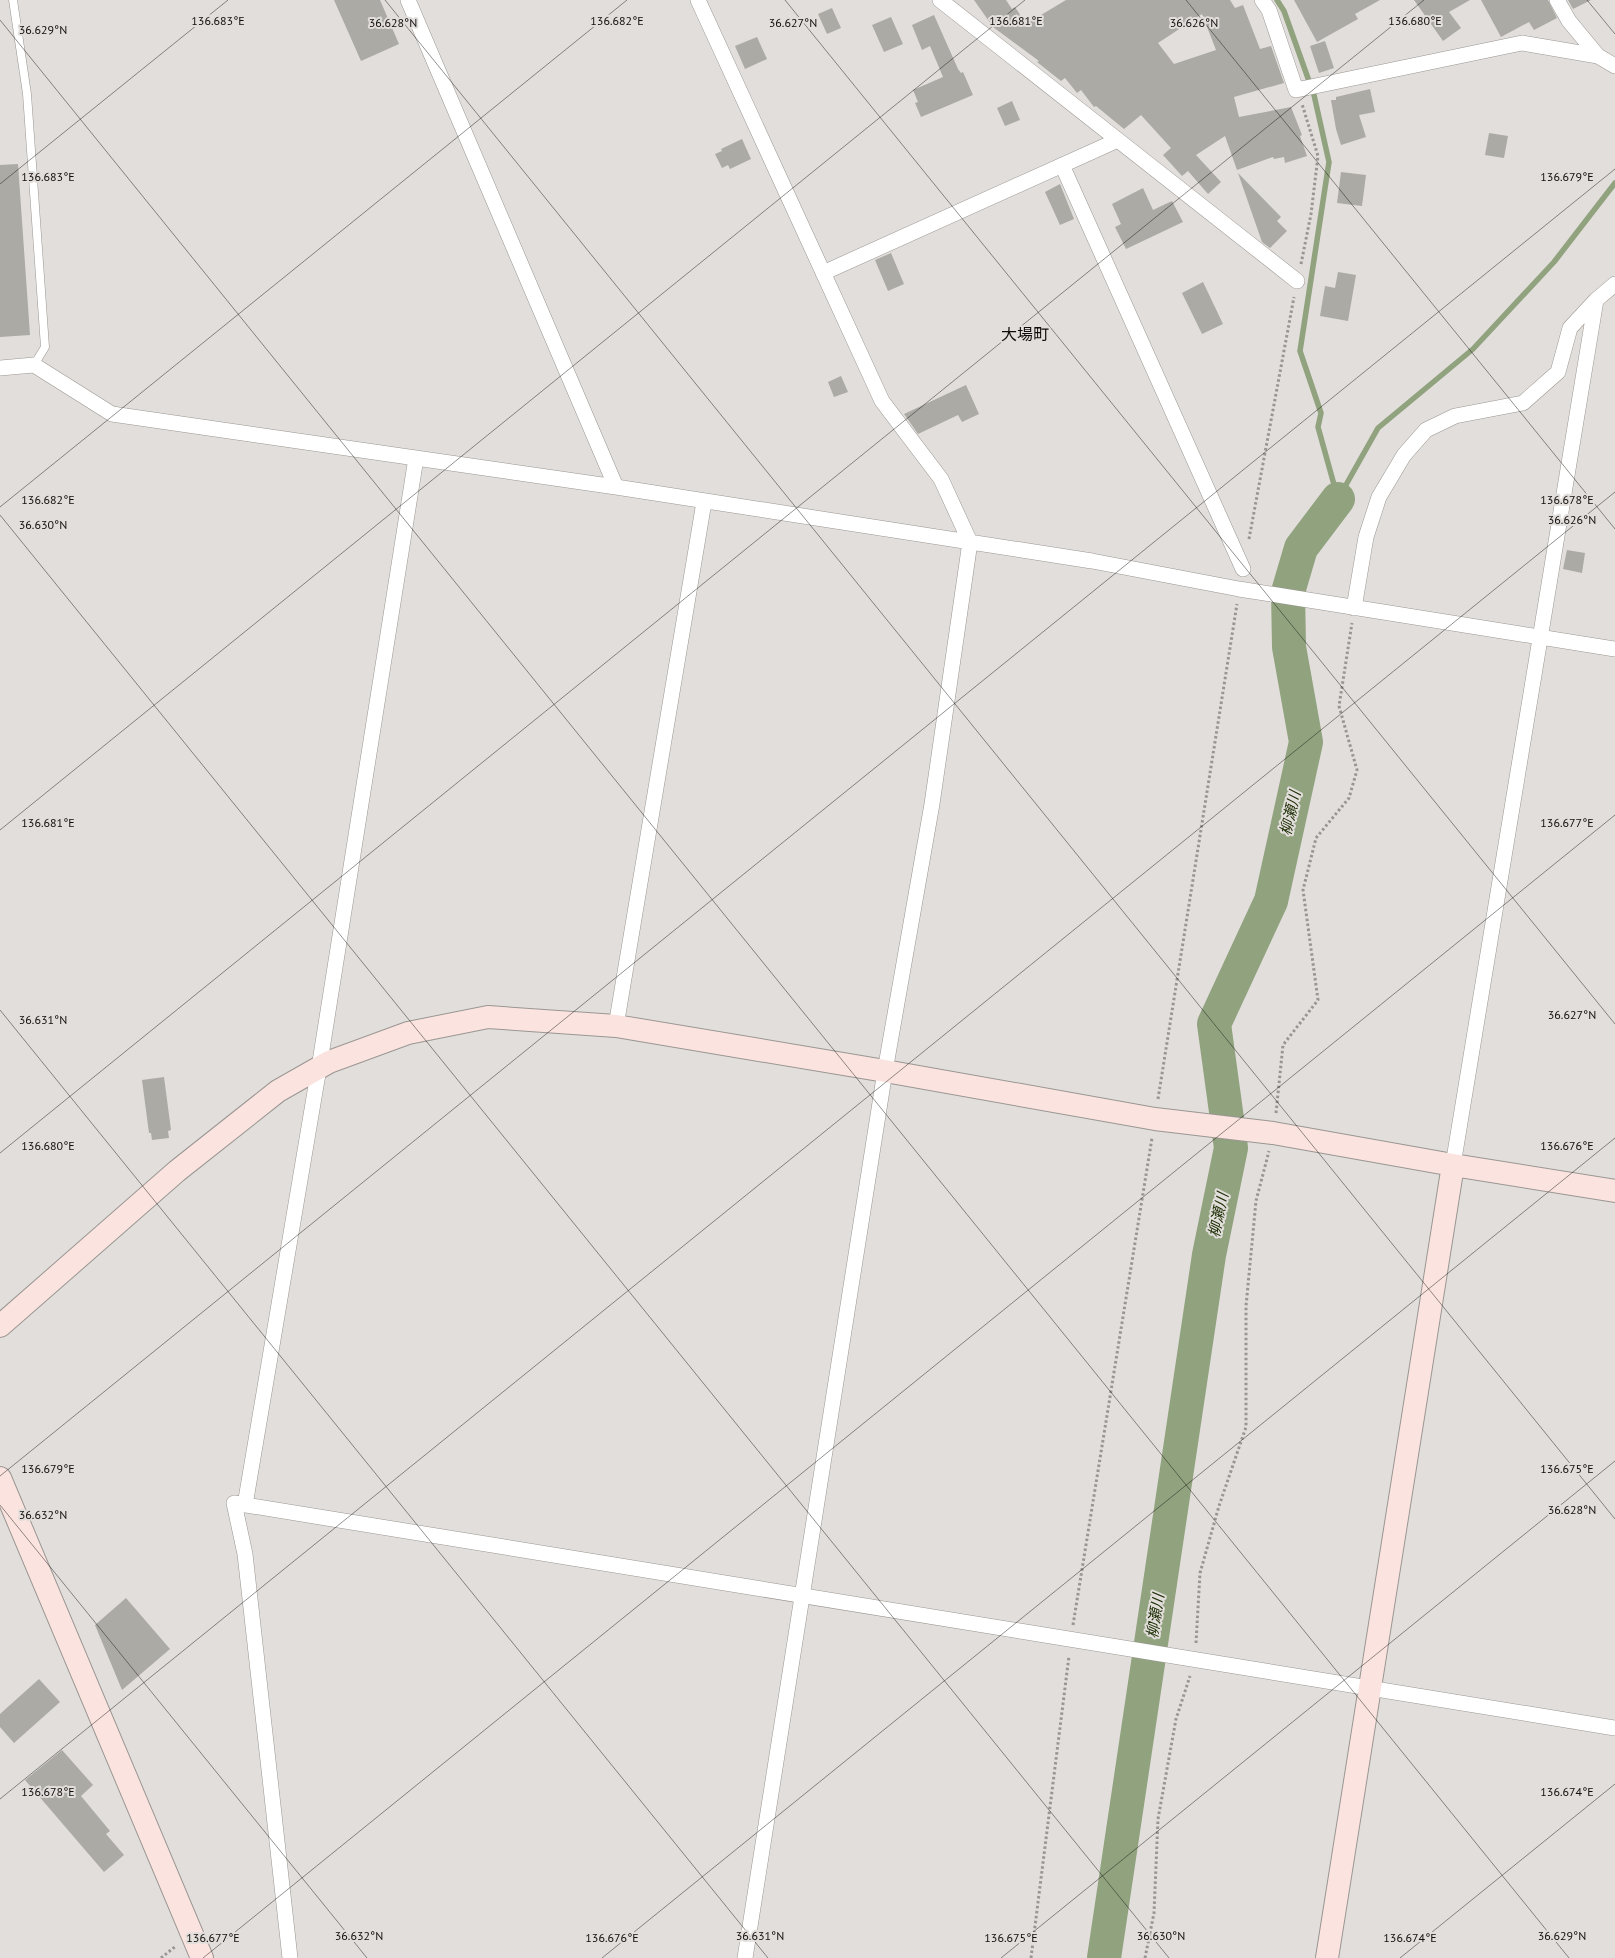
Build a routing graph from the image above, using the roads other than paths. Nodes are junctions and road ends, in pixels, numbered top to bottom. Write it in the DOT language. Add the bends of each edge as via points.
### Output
graph roads {
  1 [pos="12,0"];
  2 [pos="408,0"];
  3 [pos="698,0"];
  4 [pos="940,0"];
  5 [pos="1557,0"];
  6 [pos="1267,2"];
  7 [pos="1607,61"];
  8 [pos="1118,140"];
  9 [pos="1062,165"];
  10 [pos="823,273"];
  11 [pos="1297,281"];
  12 [pos="1615,284"];
  13 [pos="1596,300"];
  14 [pos="34,365"];
  15 [pos="0,368"];
  16 [pos="416,458"];
  17 [pos="616,487"];
  18 [pos="704,502"];
  19 [pos="970,542"];
  20 [pos="1243,569"];
  21 [pos="1350,607"];
  22 [pos="1541,638"];
  23 [pos="1615,649"];
  24 [pos="616,1026"];
  25 [pos="319,1068"];
  26 [pos="885,1071"];
  27 [pos="1453,1165"];
  28 [pos="1615,1191"];
  29 [pos="0,1326"];
  30 [pos="0,1478"];
  31 [pos="246,1505"];
  32 [pos="803,1596"];
  33 [pos="1371,1688"];
  34 [pos="1615,1728"];
  35 [pos="202,1958"];
  36 [pos="290,1958"];
  37 [pos="745,1958"];
  38 [pos="1328,1958"];
  1 -- 14 [label="lane" via="27,94 45,347"];
  2 -- 17 [label="street"];
  3 -- 10 [label="street"];
  4 -- 8 [label="street"];
  5 -- 7 [label="street" via="1569,21"];
  6 -- 7 [label="street" via="1306,88 1522,43"];
  8 -- 9 [label="street"];
  8 -- 11 [label="street"];
  9 -- 10 [label="street"];
  9 -- 20 [label="street"];
  10 -- 19 [label="street" via="882,401 941,479"];
  12 -- 13 [label="street"];
  13 -- 21 [label="street" via="1570,328 1558,372 1523,403 1455,416 1426,430 1404,455 1379,497"];
  13 -- 22 [label="street"];
  14 -- 15 [label="street"];
  14 -- 16 [label="street" via="112,414"];
  16 -- 17 [label="street"];
  16 -- 25 [label="street"];
  17 -- 18 [label="street"];
  18 -- 19 [label="street"];
  18 -- 24 [label="street"];
  19 -- 21 [label="street"];
  19 -- 26 [label="street" via="932,804"];
  21 -- 22 [label="street"];
  22 -- 23 [label="street"];
  22 -- 27 [label="street"];
  24 -- 25 [label="street" via="488,1017 408,1033"];
  24 -- 26 [label="street"];
  25 -- 29 [label="street" via="278,1091 177,1171"];
  25 -- 31 [label="street"];
  26 -- 27 [label="street" via="1155,1119 1273,1133"];
  26 -- 32 [label="street"];
  27 -- 28 [label="street"];
  27 -- 33 [label="street"];
  30 -- 35 [label="street"];
  31 -- 32 [label="street"];
  31 -- 36 [label="street" via="234,1504 245,1554"];
  32 -- 33 [label="street"];
  32 -- 37 [label="street"];
  33 -- 34 [label="street"];
  33 -- 38 [label="street"];
}
